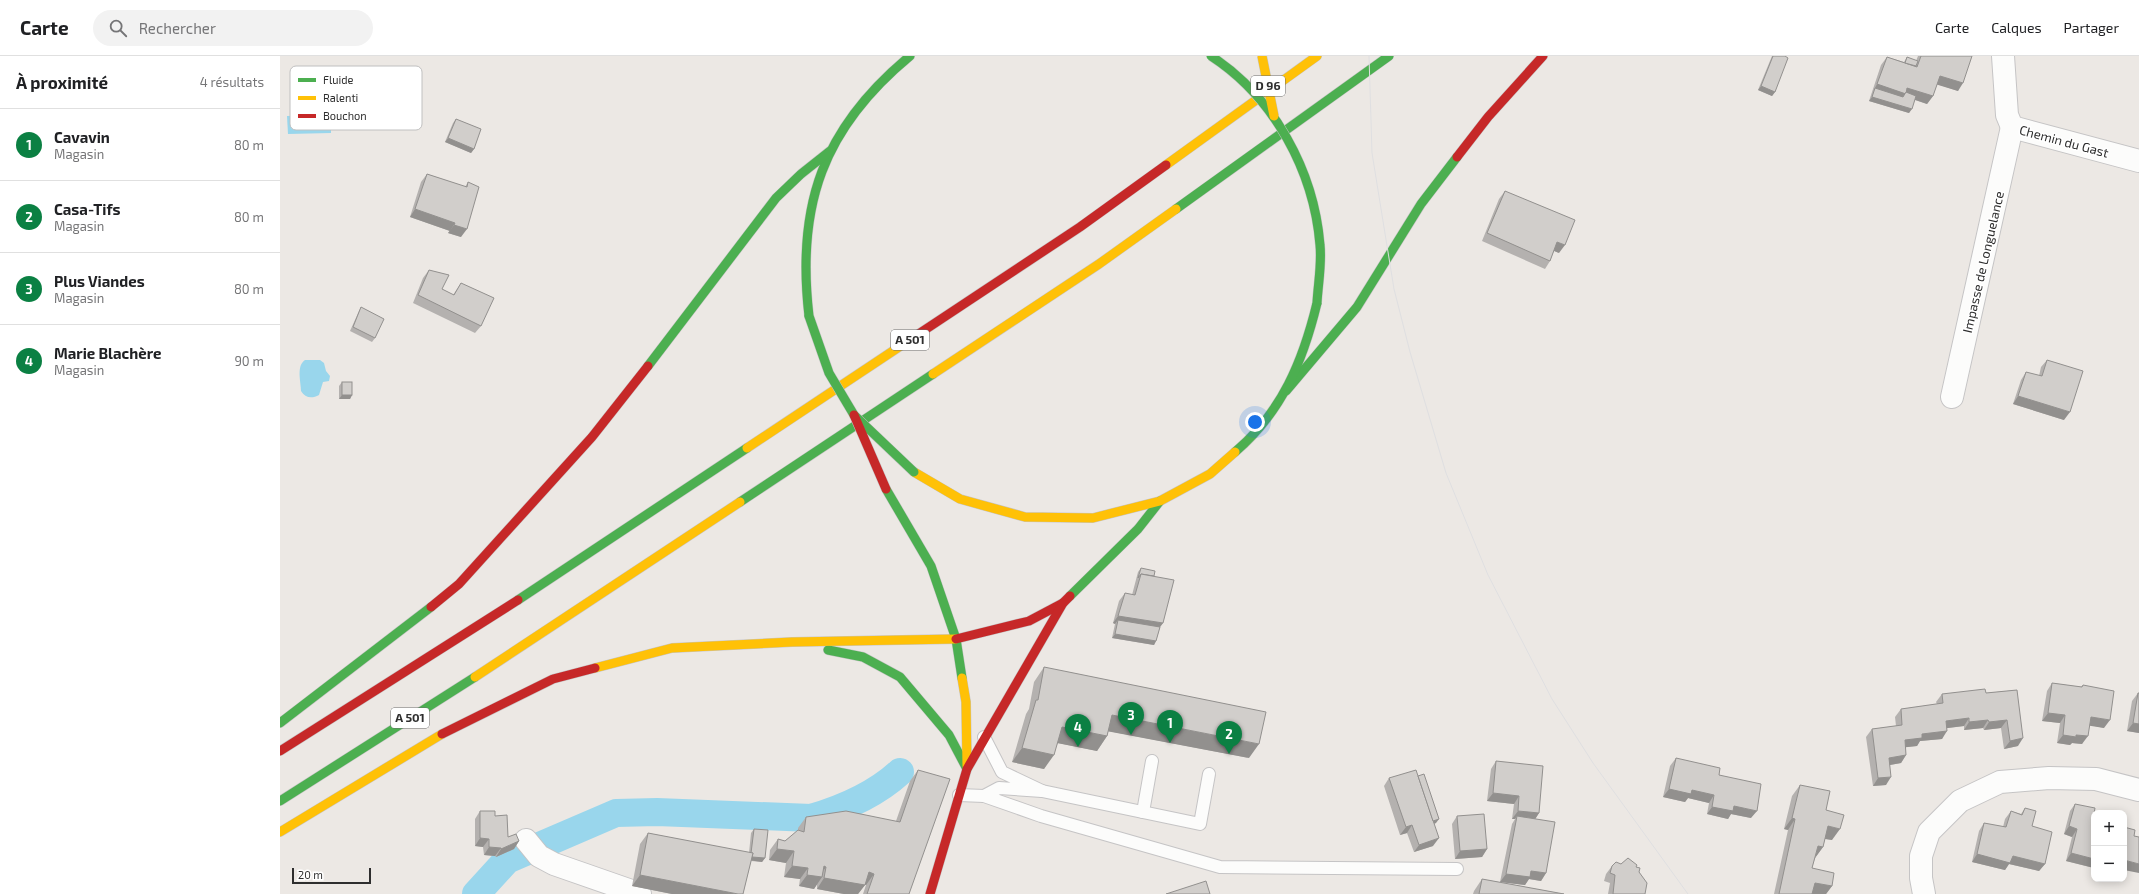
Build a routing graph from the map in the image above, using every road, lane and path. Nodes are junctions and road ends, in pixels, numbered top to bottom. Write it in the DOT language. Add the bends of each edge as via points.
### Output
graph roads {
  1 [pos="910,56"];
  2 [pos="1211,56"];
  3 [pos="1262,56"];
  4 [pos="1317,56"];
  5 [pos="1389,56"];
  6 [pos="1543,56"];
  7 [pos="2003,56"];
  8 [pos="1274,116"];
  9 [pos="2012,127"];
  10 [pos="830,151"];
  11 [pos="2139,161"];
  12 [pos="1286,391"];
  13 [pos="1952,398"];
  14 [pos="854,415"];
  15 [pos="1160,501"];
  16 [pos="1063,603"];
  17 [pos="956,639"];
  18 [pos="792,642"];
  19 [pos="280,723"];
  20 [pos="984,737"];
  21 [pos="280,751"];
  22 [pos="1152,761"];
  23 [pos="967,769"];
  24 [pos="1209,774"];
  25 [pos="2139,790"];
  26 [pos="1042,791"];
  27 [pos="959,795"];
  28 [pos="984,796"];
  29 [pos="280,801"];
  30 [pos="1143,812"];
  31 [pos="280,832"];
  32 [pos="532,848"];
  33 [pos="1457,869"];
  34 [pos="640,894"];
  35 [pos="930,894"];
  36 [pos="1924,894"];
  1 -- 10 [label="main road" via="878,84 851,116"];
  2 -- 8 [label="main road, bridge" via="1238,75"];
  3 -- 8 [label="main road, D 96, bridge"];
  4 -- 21 [label="main road, A 501" via="1067,236 496,615"];
  5 -- 29 [label="main road, A 501" via="1098,264 540,635"];
  6 -- 12 [label="main road" via="1488,117 1421,204 1357,307"];
  7 -- 9 [label="street, Chemin du Gast" via="2007,115"];
  8 -- 12 [label="main road, bridge" via="1297,156 1312,200 1320,246 1317,304 1307,343"];
  9 -- 11 [label="street, Chemin du Gast"];
  9 -- 13 [label="street, Impasse de Longuelance"];
  10 -- 14 [label="main road, bridge" via="814,193 806,237 805,283 809,316 829,373"];
  10 -- 19 [label="main road" via="776,198 592,437 459,584 393,638"];
  12 -- 15 [label="main road" via="1253,437 1215,470"];
  14 -- 15 [label="main road, bridge" via="914,472 960,499 1025,518 1093,518"];
  14 -- 17 [label="main road, bridge" via="886,489 906,519 931,566"];
  15 -- 16 [label="main road" via="1138,529"];
  16 -- 17 [label="main road" via="1029,621"];
  16 -- 20 [label="main road"];
  17 -- 18 [label="main road"];
  17 -- 23 [label="main road" via="966,702"];
  18 -- 23 [label="main road" via="863,657 900,677 949,735"];
  18 -- 31 [label="main road" via="672,648 553,679 426,742"];
  20 -- 23 [label="main road"];
  20 -- 26 [label="lane" via="1002,772"];
  22 -- 30 [label="lane"];
  23 -- 27 [label="main road"];
  24 -- 30 [label="lane" via="1200,824"];
  25 -- 36 [label="street" via="2096,779 2049,778 2000,782 1960,801 1929,832 1921,856"];
  26 -- 28 [label="lane" via="999,788"];
  26 -- 30 [label="lane"];
  27 -- 28 [label="lane"];
  27 -- 35 [label="main road"];
  28 -- 33 [label="lane" via="1041,816 1220,866"];
  32 -- 34 [label="street" via="554,864"];
}
